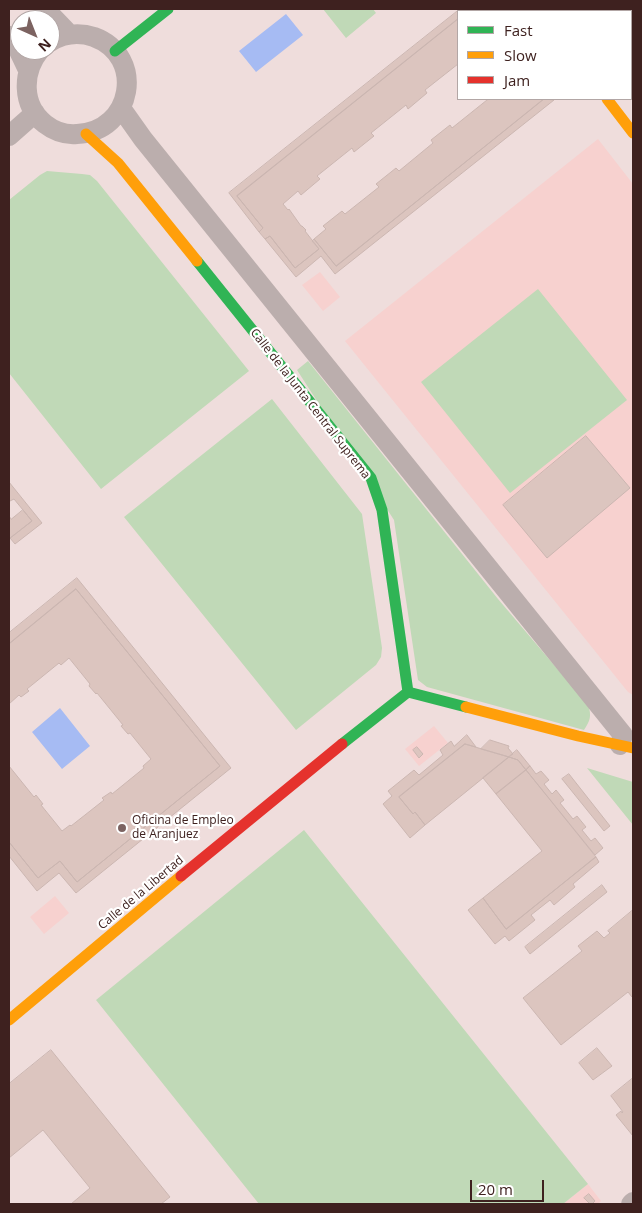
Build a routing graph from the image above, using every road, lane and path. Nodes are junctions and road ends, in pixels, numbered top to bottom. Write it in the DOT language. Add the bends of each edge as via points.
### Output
graph roads {
  1 [pos="45,9"];
  2 [pos="168,9"];
  3 [pos="69,34"];
  4 [pos="9,36"];
  5 [pos="60,38"];
  6 [pos="115,51"];
  7 [pos="33,60"];
  8 [pos="28,70"];
  9 [pos="608,100"];
  10 [pos="121,108"];
  11 [pos="35,113"];
  12 [pos="633,132"];
  13 [pos="86,134"];
  14 [pos="9,136"];
  15 [pos="408,692"];
  16 [pos="627,747"];
  17 [pos="9,1020"];
  1 -- 3 [label="street"];
  2 -- 6 [label="street"];
  3 -- 5 [label="street"];
  3 -- 6 [label="street" via="86,34 102,40"];
  4 -- 8 [label="street"];
  6 -- 10 [label="street" via="127,79"];
  7 -- 8 [label="street"];
  8 -- 11 [label="street" via="27,93"];
  9 -- 12 [label="street"];
  10 -- 13 [label="street" via="106,125"];
  10 -- 16 [label="street" via="149,147 623,735"];
  11 -- 13 [label="street" via="58,131"];
  11 -- 14 [label="street"];
  13 -- 15 [label="street, Calle de la Junta Central Suprema" via="118,163 371,478 382,510"];
  15 -- 16 [label="street"];
  15 -- 17 [label="street, Calle de la Libertad" via="298,779"];
}
